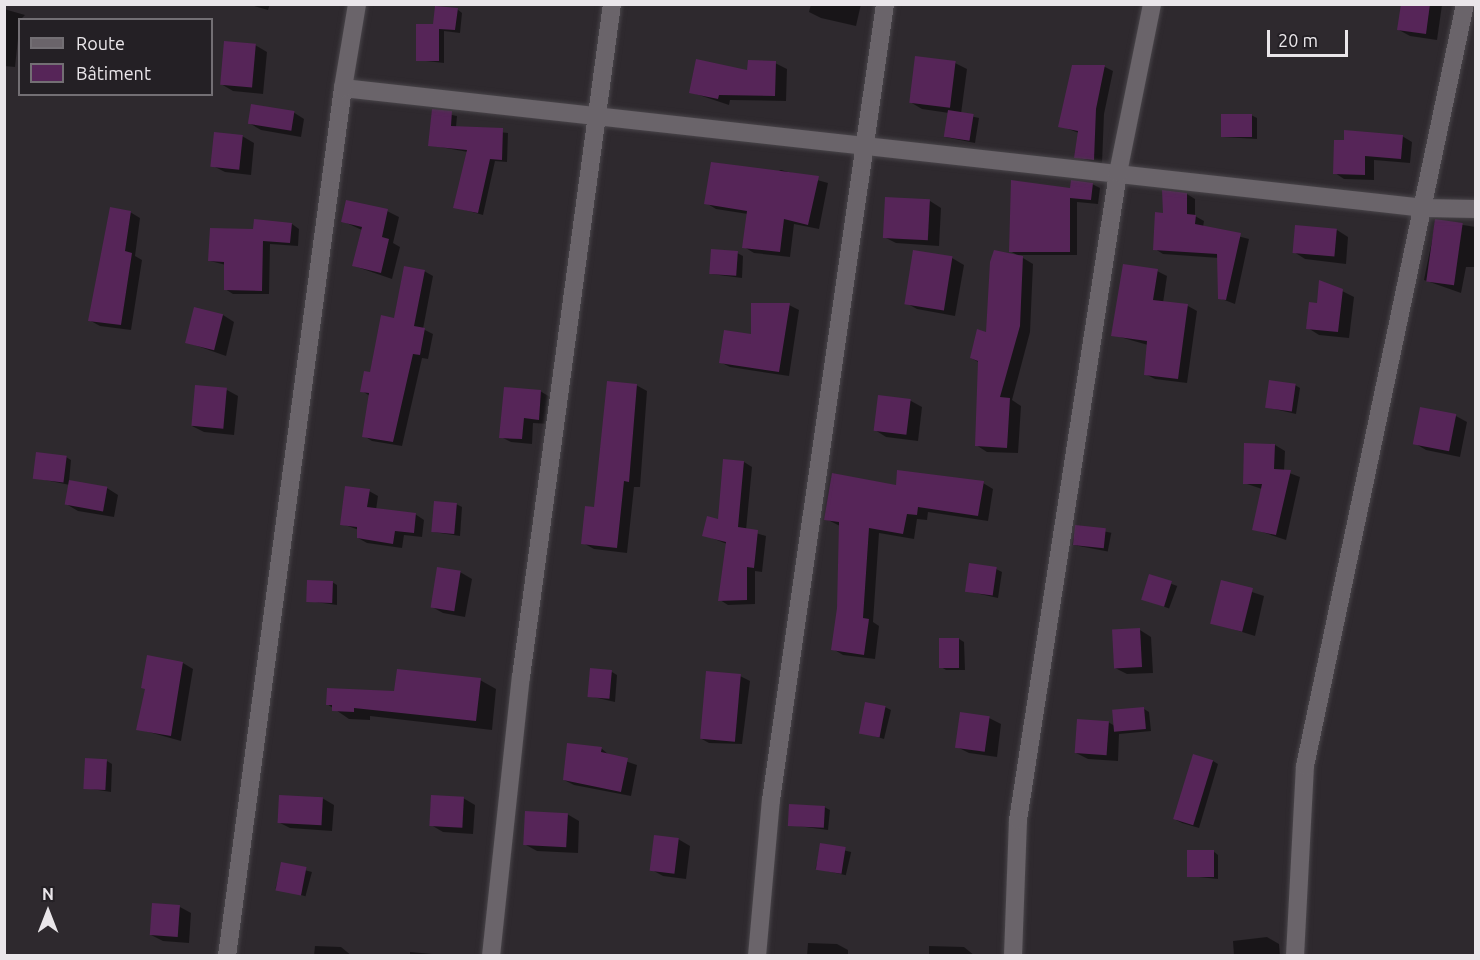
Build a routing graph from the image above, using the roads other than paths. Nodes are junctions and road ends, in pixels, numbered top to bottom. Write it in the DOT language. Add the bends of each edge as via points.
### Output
graph roads {
  1 [pos="357,4"];
  2 [pos="612,4"];
  3 [pos="885,4"];
  4 [pos="1152,4"];
  5 [pos="1466,4"];
  6 [pos="343,88"];
  7 [pos="595,113"];
  8 [pos="862,146"];
  9 [pos="1118,173"];
  10 [pos="1424,207"];
  11 [pos="1476,209"];
  12 [pos="227,956"];
  13 [pos="491,956"];
  14 [pos="758,956"];
  15 [pos="1013,956"];
  16 [pos="1295,956"];
  1 -- 6 [label="street"];
  2 -- 7 [label="street"];
  3 -- 8 [label="street"];
  4 -- 9 [label="street"];
  5 -- 10 [label="street"];
  6 -- 7 [label="street"];
  6 -- 12 [label="street"];
  7 -- 8 [label="street"];
  7 -- 13 [label="street" via="521,677"];
  8 -- 9 [label="street"];
  8 -- 14 [label="street" via="771,800"];
  9 -- 10 [label="street"];
  9 -- 15 [label="street" via="1018,820"];
  10 -- 11 [label="street"];
  10 -- 16 [label="street" via="1305,765"];
}
